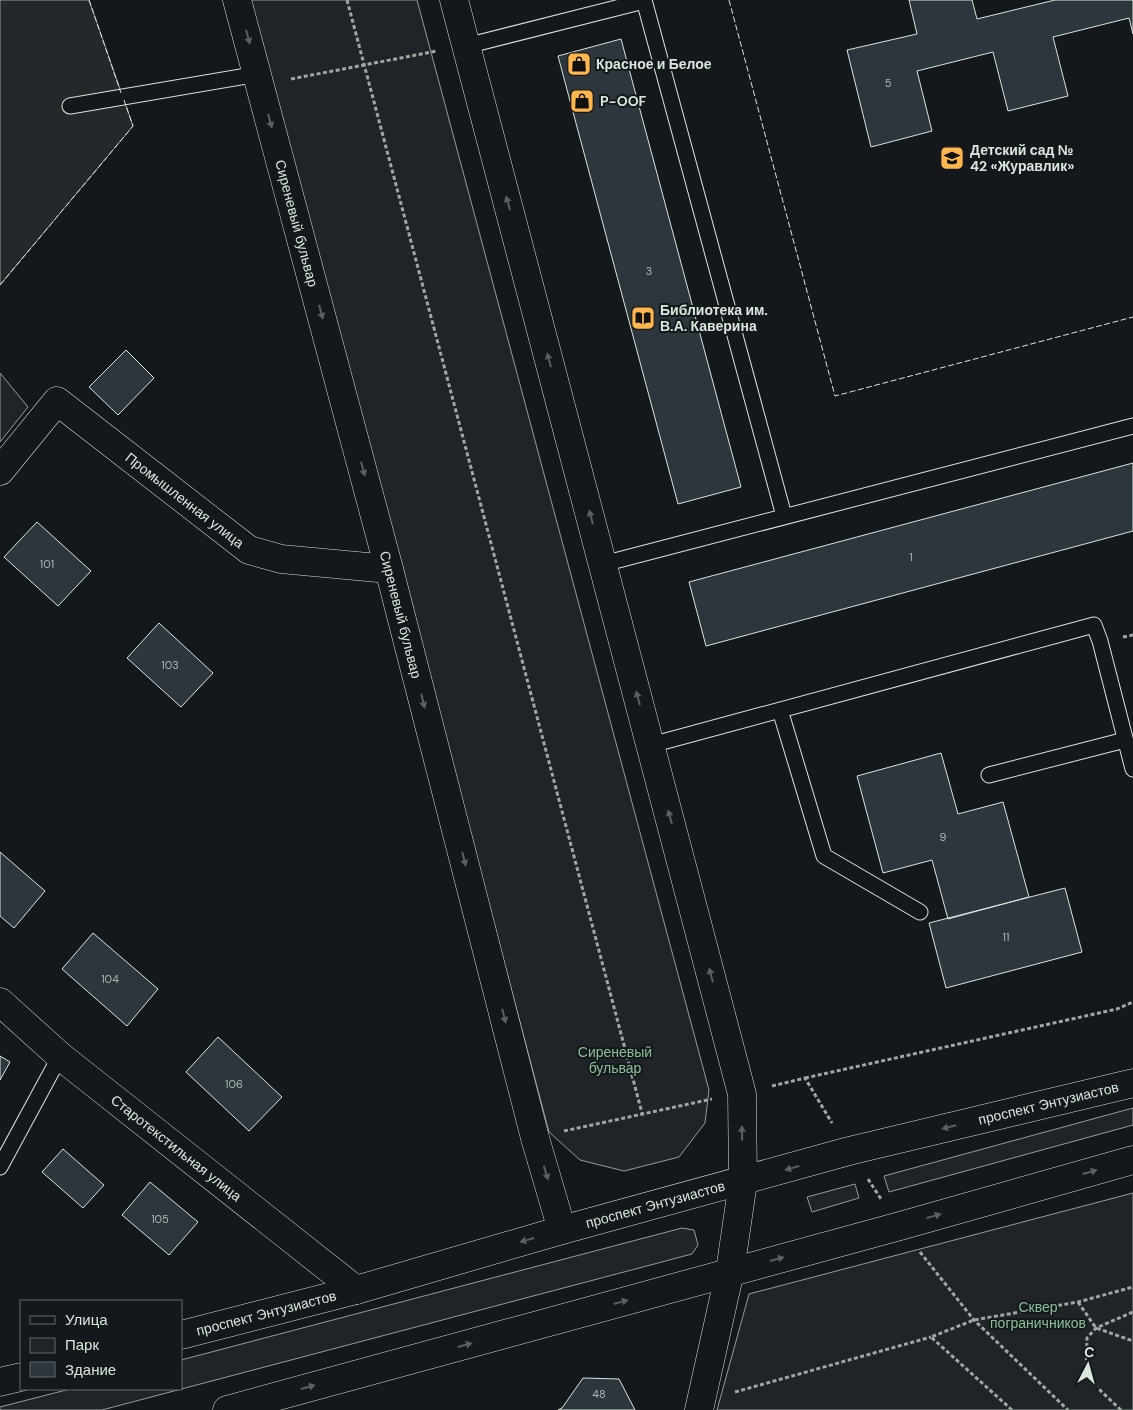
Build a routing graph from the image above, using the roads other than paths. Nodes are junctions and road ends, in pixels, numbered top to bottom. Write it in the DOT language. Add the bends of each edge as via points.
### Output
graph roads {
  1 [pos="237,0"];
  2 [pos="454,0"];
  3 [pos="644,0"];
  4 [pos="466,46"];
  5 [pos="259,79"];
  6 [pos="70,106"];
  7 [pos="1133,426"];
  8 [pos="0,471"];
  9 [pos="784,516"];
  10 [pos="603,564"];
  11 [pos="389,570"];
  12 [pos="780,710"];
  13 [pos="1125,740"];
  14 [pos="651,745"];
  15 [pos="1133,769"];
  16 [pos="989,775"];
  17 [pos="920,912"];
  18 [pos="0,1002"];
  19 [pos="60,1056"];
  20 [pos="1133,1083"];
  21 [pos="1133,1160"];
  22 [pos="0,1167"];
  23 [pos="743,1182"];
  24 [pos="562,1230"];
  25 [pos="730,1271"];
  26 [pos="356,1290"];
  27 [pos="182,1335"];
  28 [pos="20,1377"];
  29 [pos="0,1382"];
  30 [pos="282,1403"];
  31 [pos="701,1405"];
  32 [pos="227,1410"];
  1 -- 5 [label="street, Сиреневый бульвар, one-way"];
  2 -- 4 [label="street"];
  3 -- 4 [label="lane"];
  3 -- 9 [label="lane"];
  10 -- 4 [label="street, one-way"];
  5 -- 6 [label="lane"];
  5 -- 11 [label="street, Сиреневый бульвар, one-way"];
  7 -- 9 [label="lane"];
  8 -- 11 [label="street, Промышленная улица" via="57,401 250,550 281,559"];
  9 -- 10 [label="lane"];
  14 -- 10 [label="street, one-way"];
  11 -- 24 [label="street, Сиреневый бульвар, one-way" via="535,1138"];
  12 -- 13 [label="lane" via="1094,625"];
  12 -- 14 [label="lane"];
  12 -- 17 [label="lane" via="824,856"];
  13 -- 15 [label="lane"];
  13 -- 16 [label="lane"];
  23 -- 14 [label="street, one-way" via="742,1094"];
  18 -- 19 [label="street, Старотекстильная улица"];
  19 -- 22 [label="lane"];
  19 -- 26 [label="street, Старотекстильная улица"];
  20 -- 23 [label="street, проспект Энтузиастов, one-way" via="849,1151"];
  25 -- 21 [label="street, one-way"];
  23 -- 24 [label="street, проспект Энтузиастов"];
  23 -- 25 [label="street"];
  24 -- 26 [label="street, проспект Энтузиастов, one-way"];
  30 -- 25 [label="street, one-way"];
  25 -- 31 [label="street"];
  26 -- 27 [label="street, проспект Энтузиастов"];
  28 -- 29 [label="street"];
  30 -- 32 [label="street"];
}
